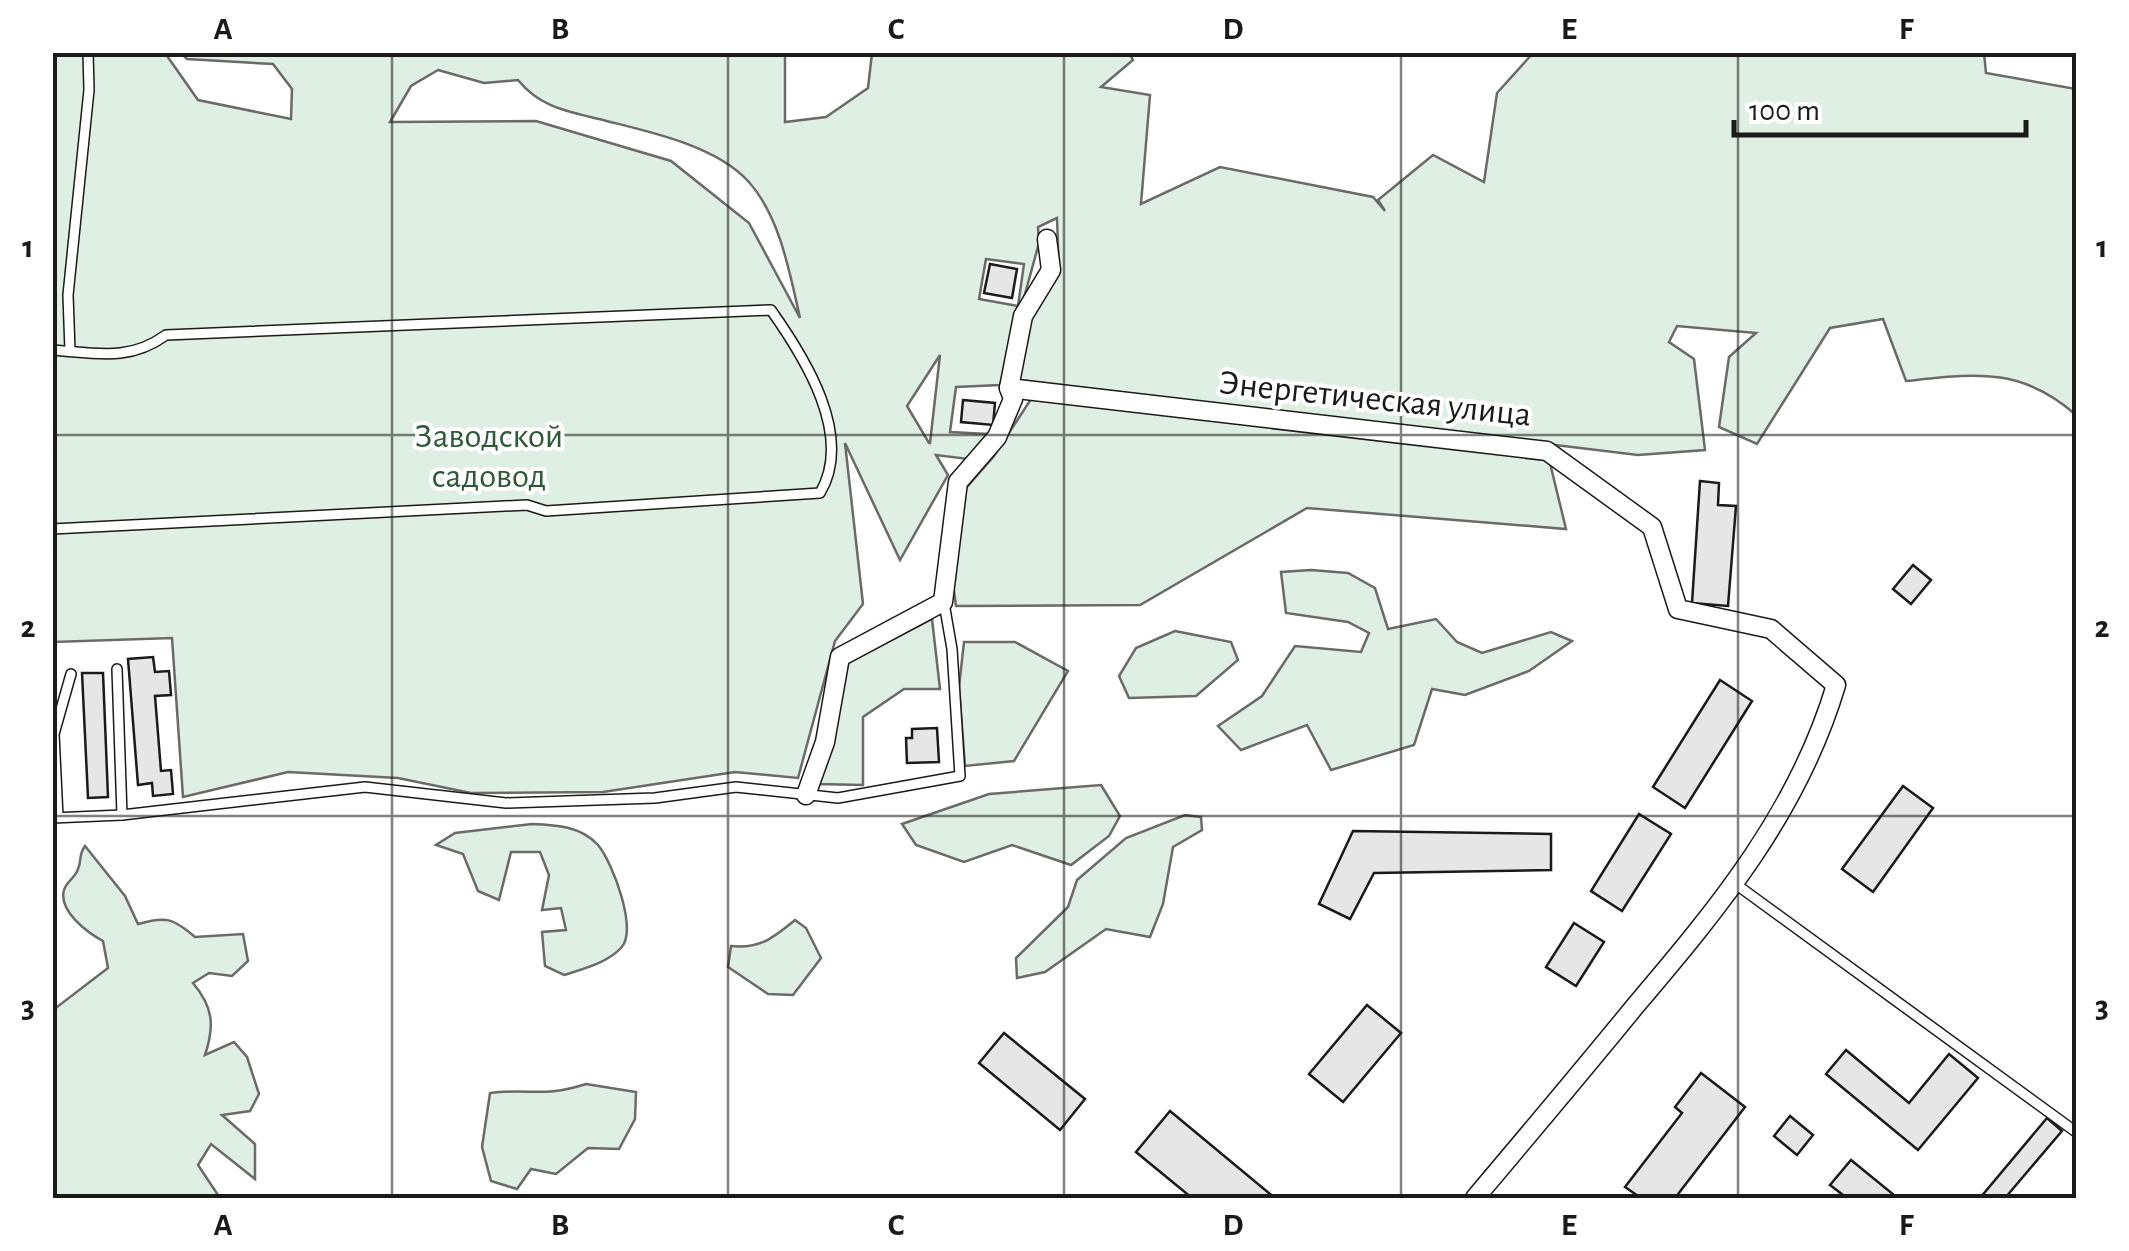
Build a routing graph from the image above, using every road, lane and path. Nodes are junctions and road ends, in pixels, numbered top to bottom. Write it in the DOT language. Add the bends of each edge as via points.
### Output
graph roads {
  1 [pos="88,52"];
  2 [pos="1046,239"];
  3 [pos="52,350"];
  4 [pos="70,351"];
  5 [pos="1009,388"];
  6 [pos="52,529"];
  7 [pos="944,602"];
  8 [pos="117,670"];
  9 [pos="71,674"];
  10 [pos="806,794"];
  11 [pos="122,815"];
  12 [pos="56,817"];
  13 [pos="1737,885"];
  14 [pos="2076,1132"];
  15 [pos="1475,1198"];
  1 -- 4 [label="lane" via="68,295"];
  2 -- 5 [label="street" via="1051,270 1023,316"];
  3 -- 4 [label="lane"];
  4 -- 6 [label="lane" via="144,350 166,335 772,310 799,350 832,430 829,478 820,493 546,511 527,504"];
  5 -- 7 [label="street" via="1013,399 997,437 958,482"];
  5 -- 13 [label="street, Энергетическая улица" via="1546,450 1652,527 1678,609 1772,630 1836,685 1822,732 1781,817"];
  7 -- 10 [label="street" via="840,657 825,742"];
  7 -- 10 [label="lane" via="960,776 838,798"];
  8 -- 11 [label="lane"];
  9 -- 12 [label="lane" via="54,734"];
  10 -- 11 [label="lane" via="736,788 506,803 364,787"];
  11 -- 12 [label="lane"];
  13 -- 14 [label="lane"];
  13 -- 15 [label="street, Энергетическая улица"];
}
